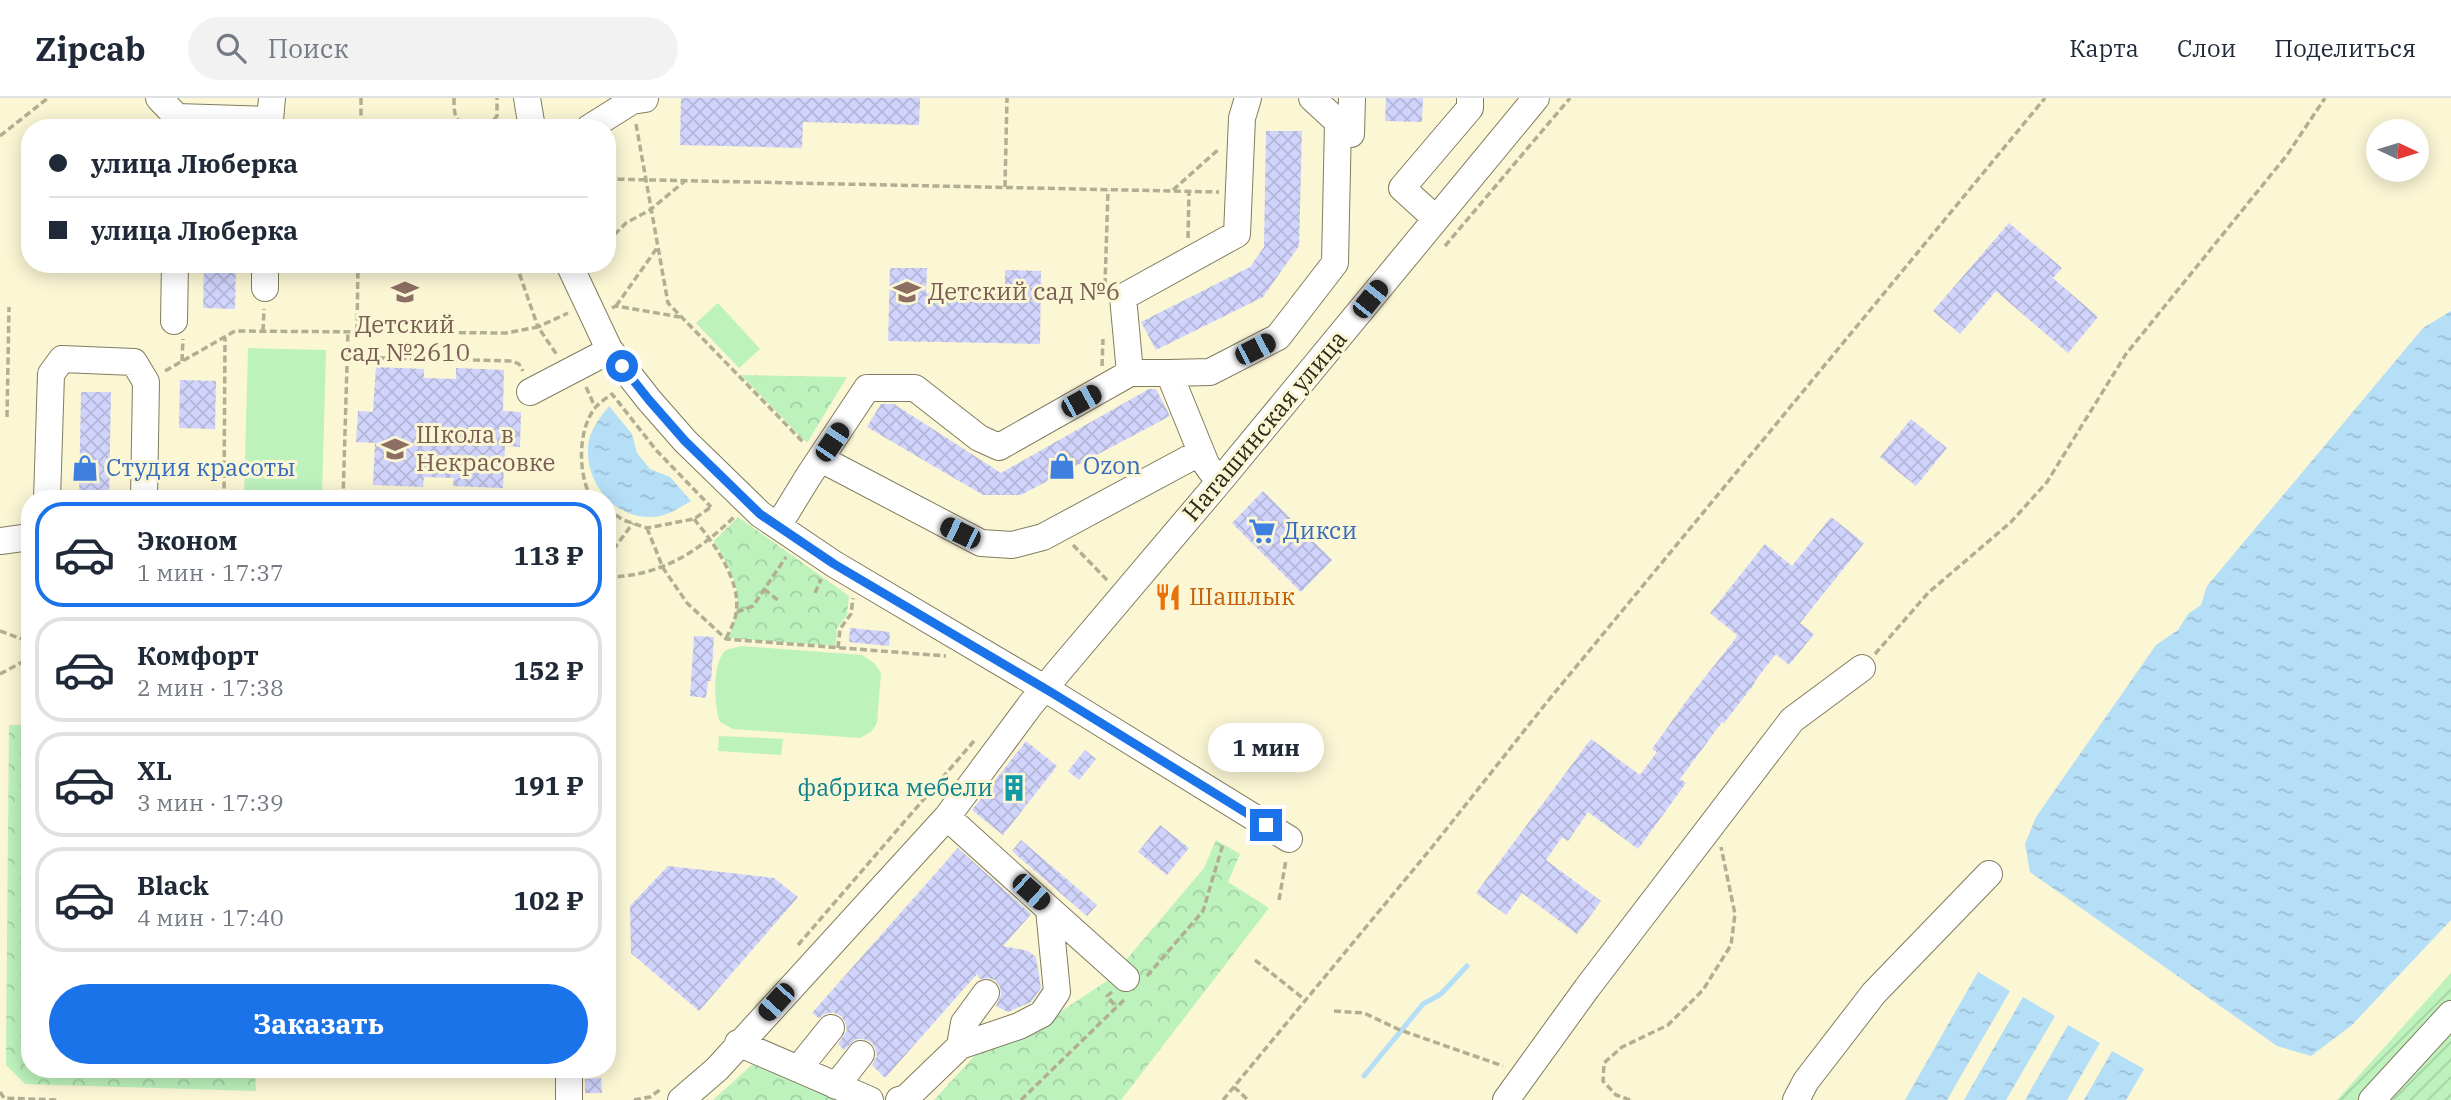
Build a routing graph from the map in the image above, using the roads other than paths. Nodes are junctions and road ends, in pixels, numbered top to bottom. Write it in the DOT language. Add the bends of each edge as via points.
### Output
graph roads {
  1 [pos="527,98"];
  2 [pos="1248,98"];
  3 [pos="1312,98"];
  4 [pos="1352,98"];
  5 [pos="1471,98"];
  6 [pos="1536,98"];
  7 [pos="638,100"];
  8 [pos="171,114"];
  9 [pos="270,115"];
  10 [pos="530,119"];
  11 [pos="605,119"];
  12 [pos="1338,122"];
  13 [pos="1436,219"];
  14 [pos="175,273"];
  15 [pos="575,273"];
  16 [pos="174,321"];
  17 [pos="609,349"];
  18 [pos="1130,373"];
  19 [pos="1169,373"];
  20 [pos="530,392"];
  21 [pos="1201,452"];
  22 [pos="821,459"];
  23 [pos="1219,482"];
  24 [pos="47,490"];
  25 [pos="144,490"];
  26 [pos="778,526"];
  27 [pos="21,538"];
  28 [pos="0,541"];
  29 [pos="1862,668"];
  30 [pos="1045,688"];
  31 [pos="947,817"];
  32 [pos="1289,839"];
  33 [pos="1989,874"];
  34 [pos="1049,909"];
  35 [pos="1126,978"];
  36 [pos="986,993"];
  37 [pos="1006,1012"];
  38 [pos="2451,1014"];
  39 [pos="831,1028"];
  40 [pos="971,1042"];
  41 [pos="738,1043"];
  42 [pos="861,1054"];
  43 [pos="798,1069"];
  44 [pos="569,1078"];
  45 [pos="836,1086"];
  46 [pos="676,1091"];
  47 [pos="569,1100"];
  48 [pos="870,1100"];
  49 [pos="900,1100"];
  50 [pos="1506,1100"];
  51 [pos="1796,1100"];
  52 [pos="2372,1100"];
  1 -- 10 [label="street"];
  2 -- 18 [label="street" via="1241,118 1237,234 1124,297"];
  3 -- 12 [label="street"];
  4 -- 12 [label="street" via="1351,135"];
  5 -- 13 [label="street" via="1470,108 1402,188"];
  6 -- 13 [label="street, Наташинская улица"];
  7 -- 11 [label="street"];
  8 -- 9 [label="street"];
  12 -- 19 [label="street" via="1335,263 1278,337 1210,372"];
  13 -- 23 [label="street, Наташинская улица"];
  14 -- 16 [label="street"];
  15 -- 17 [label="street" via="599,309"];
  17 -- 20 [label="street"];
  17 -- 26 [label="street" via="685,441"];
  18 -- 19 [label="street"];
  18 -- 22 [label="street" via="999,447 979,438 915,388 867,388"];
  19 -- 21 [label="street"];
  21 -- 22 [label="street" via="1042,537 1012,545 981,543"];
  21 -- 23 [label="street"];
  22 -- 26 [label="street"];
  23 -- 30 [label="street, Наташинская улица"];
  24 -- 25 [label="street" via="51,374 62,359 134,362 146,382"];
  26 -- 30 [label="street"];
  27 -- 28 [label="street"];
  29 -- 50 [label="street" via="1792,720"];
  30 -- 31 [label="street, Наташинская улица"];
  30 -- 32 [label="street"];
  31 -- 34 [label="street"];
  31 -- 41 [label="street, Наташинская улица"];
  33 -- 51 [label="street" via="1874,993"];
  34 -- 35 [label="street" via="1091,959"];
  34 -- 40 [label="street" via="1057,992 1042,1014"];
  36 -- 40 [label="street" via="964,1023"];
  37 -- 40 [label="street"];
  38 -- 52 [label="street"];
  39 -- 43 [label="street"];
  40 -- 49 [label="street"];
  41 -- 43 [label="street"];
  41 -- 46 [label="street, Наташинская улица" via="705,1081"];
  42 -- 45 [label="street"];
  43 -- 45 [label="street"];
  44 -- 47 [label="street"];
  45 -- 48 [label="street"];
}
